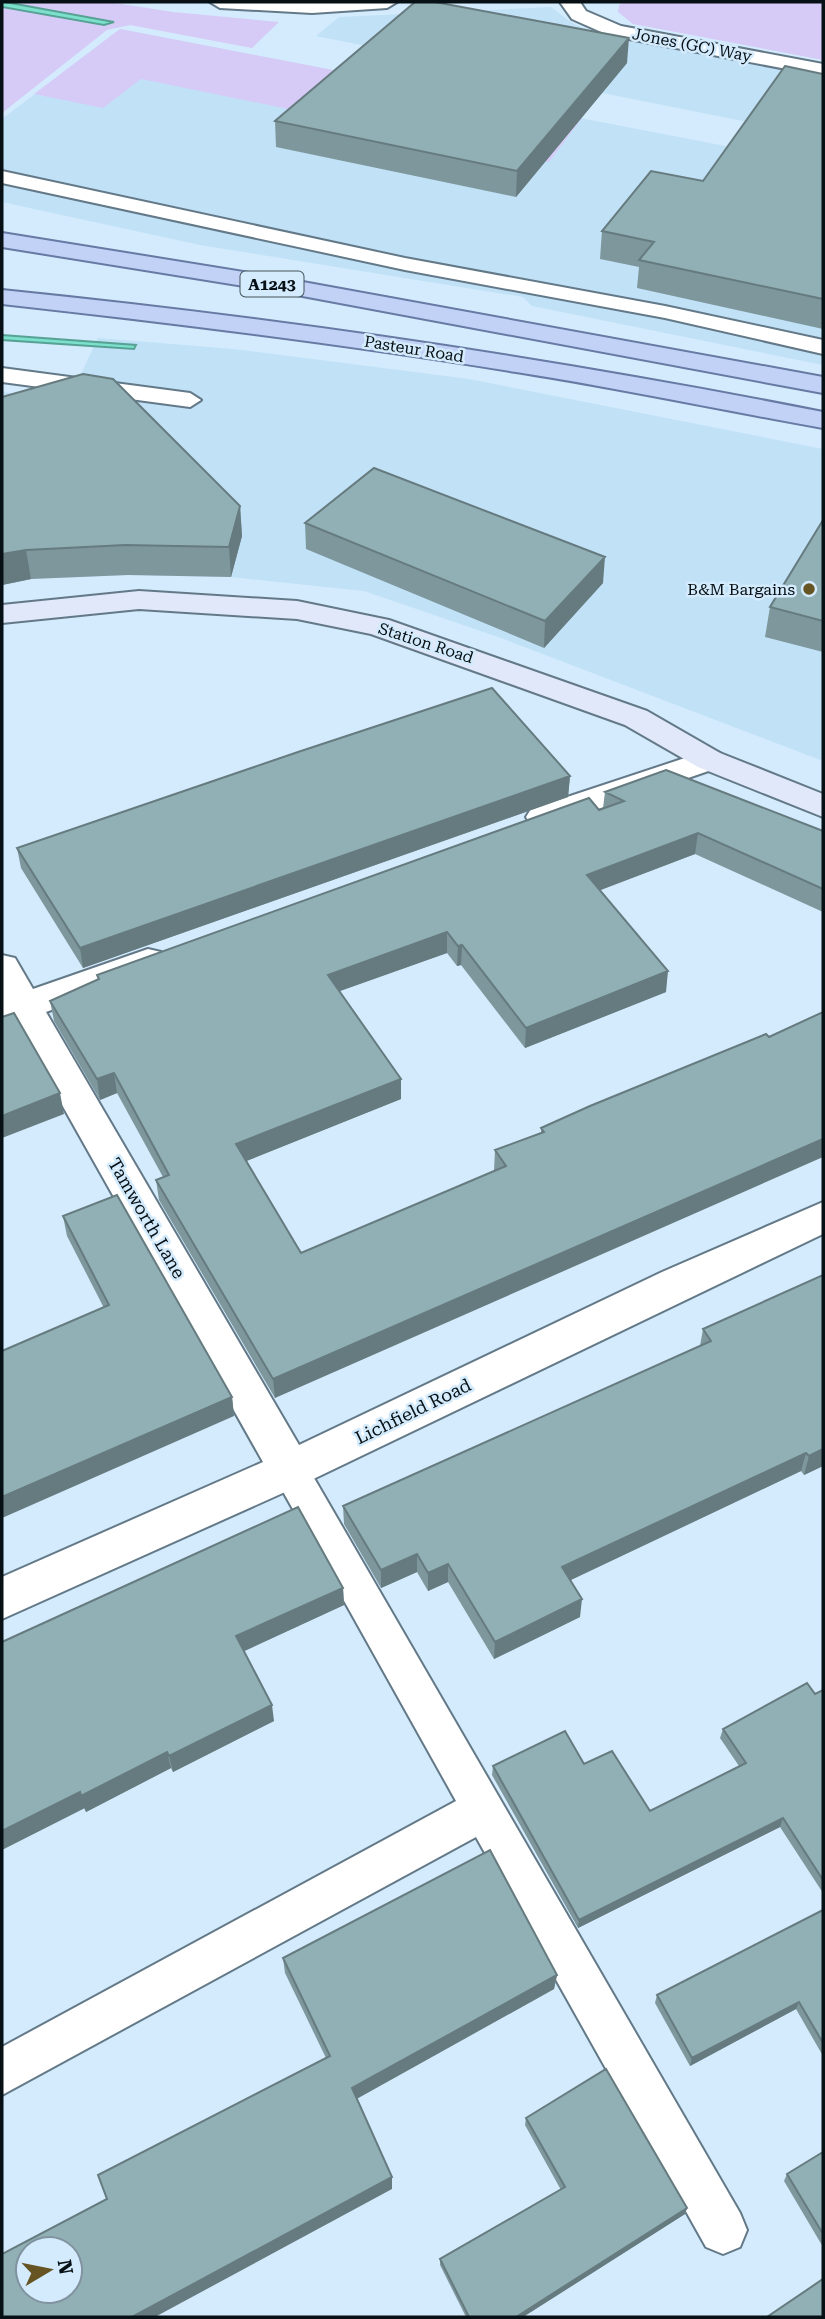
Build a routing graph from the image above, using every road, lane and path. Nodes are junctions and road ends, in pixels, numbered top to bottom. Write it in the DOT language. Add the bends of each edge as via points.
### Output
graph roads {
  1 [pos="220,2"];
  2 [pos="387,2"];
  3 [pos="570,2"];
  4 [pos="823,70"];
  5 [pos="2,177"];
  6 [pos="2,240"];
  7 [pos="2,297"];
  8 [pos="823,347"];
  9 [pos="2,375"];
  10 [pos="823,386"];
  11 [pos="190,400"];
  12 [pos="823,420"];
  13 [pos="2,614"];
  14 [pos="709,760"];
  15 [pos="823,806"];
  16 [pos="519,825"];
  17 [pos="181,948"];
  18 [pos="2,967"];
  19 [pos="13,1010"];
  20 [pos="823,1217"];
  21 [pos="290,1470"];
  22 [pos="2,1600"];
  23 [pos="482,1807"];
  24 [pos="2,2072"];
  25 [pos="723,2230"];
  1 -- 2 [label="street" via="312,7"];
  3 -- 4 [label="street, Jones (GC) Way" via="579,15 615,31"];
  5 -- 8 [label="lane"];
  6 -- 10 [label="main road, A1243" via="541,331"];
  7 -- 12 [label="main road, Pasteur Road" via="334,337 668,389"];
  9 -- 11 [label="lane"];
  13 -- 14 [label="street, Station Road" via="139,600 297,610 378,626 636,718"];
  14 -- 15 [label="street, Station Road"];
  14 -- 16 [label="street"];
  17 -- 19 [label="street"];
  18 -- 19 [label="street, Tamworth Lane"];
  19 -- 21 [label="street, Tamworth Lane"];
  20 -- 21 [label="street, Lichfield Road"];
  21 -- 22 [label="street, Lichfield Road"];
  21 -- 23 [label="lane"];
  23 -- 24 [label="lane" via="457,1825"];
  23 -- 25 [label="lane"];
}
